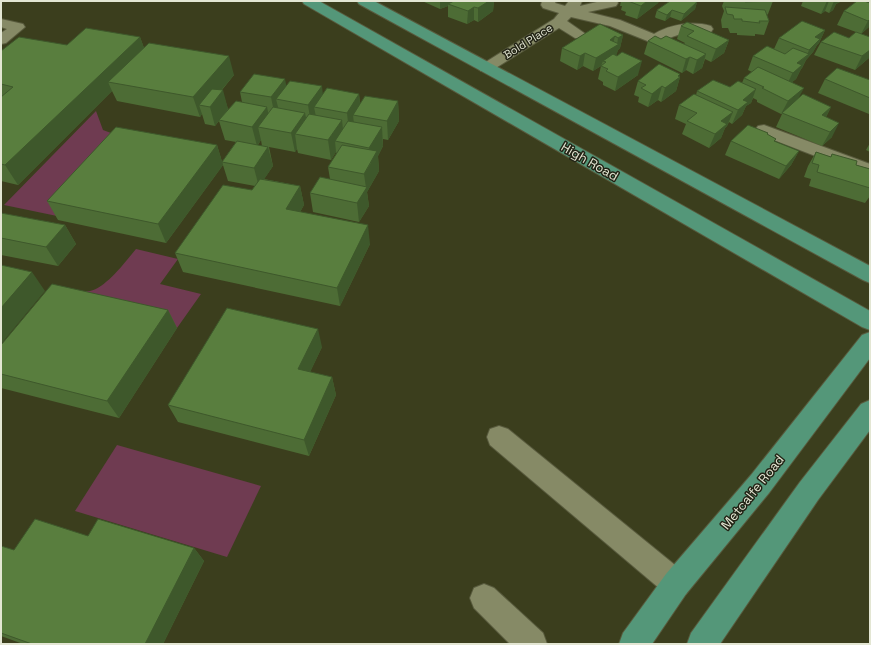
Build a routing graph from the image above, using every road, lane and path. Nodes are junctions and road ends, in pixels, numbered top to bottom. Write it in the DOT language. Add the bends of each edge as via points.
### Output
graph roads {
  1 [pos="309,1"];
  2 [pos="364,1"];
  3 [pos="549,1"];
  4 [pos="611,3"];
  5 [pos="568,12"];
  6 [pos="705,23"];
  7 [pos="1,24"];
  8 [pos="580,35"];
  9 [pos="1,40"];
  10 [pos="486,68"];
  11 [pos="764,130"];
  12 [pos="870,171"];
  13 [pos="870,275"];
  14 [pos="870,320"];
  15 [pos="870,341"];
  16 [pos="870,411"];
  17 [pos="499,437"];
  18 [pos="676,584"];
  19 [pos="484,598"];
  20 [pos="532,644"];
  21 [pos="634,644"];
  22 [pos="702,644"];
  1 -- 14 [label="main road, High Road"];
  2 -- 10 [label="main road"];
  3 -- 5 [label="street" via="548,5"];
  4 -- 5 [label="street"];
  5 -- 6 [label="street" via="615,23 658,41 668,31"];
  5 -- 8 [label="street"];
  5 -- 10 [label="street, Bold Place"];
  7 -- 9 [label="street" via="18,27"];
  10 -- 13 [label="main road"];
  11 -- 12 [label="street"];
  15 -- 18 [label="main road, Metcalfe Road" via="760,484"];
  16 -- 22 [label="main road" via="809,492"];
  17 -- 18 [label="street"];
  18 -- 21 [label="main road, Metcalfe Road"];
  19 -- 20 [label="street"];
}
